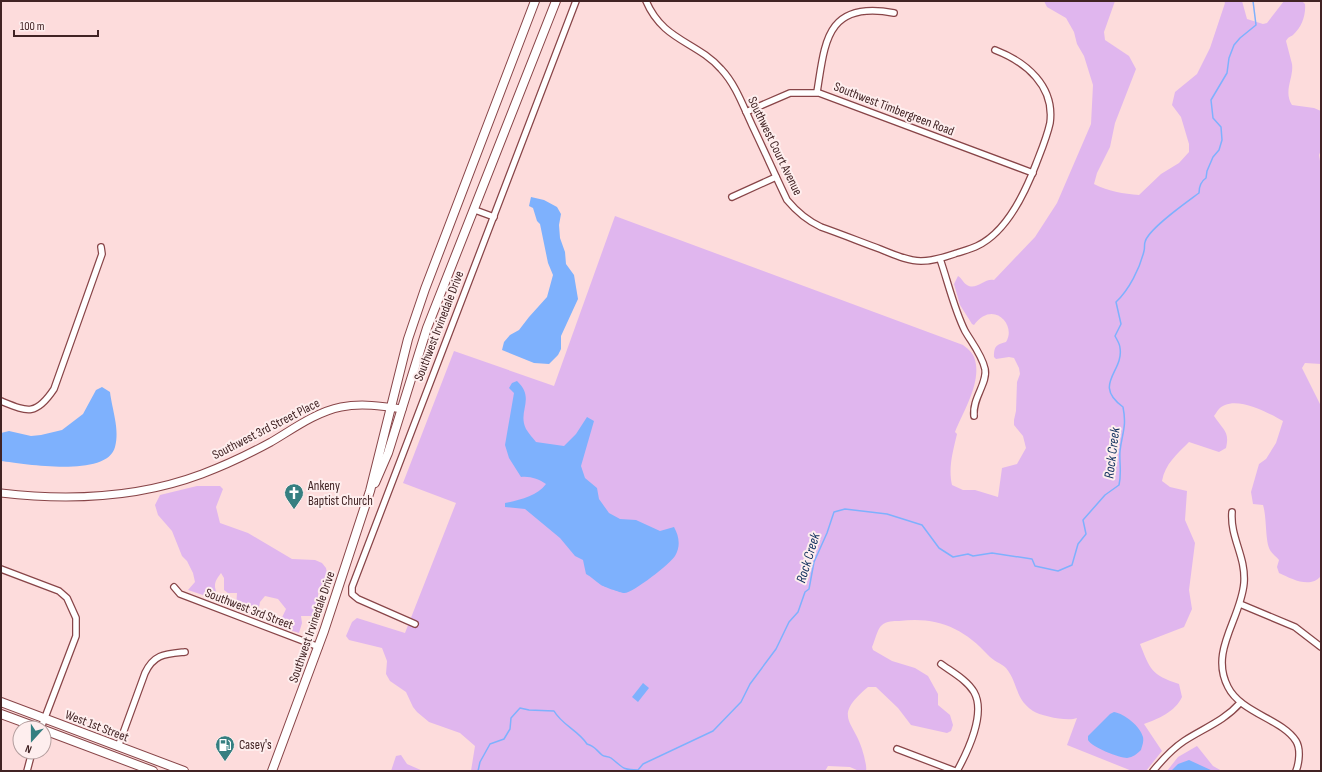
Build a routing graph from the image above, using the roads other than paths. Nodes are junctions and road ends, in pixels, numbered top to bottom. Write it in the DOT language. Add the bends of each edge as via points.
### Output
graph roads {
  1 [pos="535,1"];
  2 [pos="556,1"];
  3 [pos="576,1"];
  4 [pos="646,1"];
  5 [pos="894,13"];
  6 [pos="995,50"];
  7 [pos="817,92"];
  8 [pos="746,112"];
  9 [pos="1033,173"];
  10 [pos="776,177"];
  11 [pos="732,197"];
  12 [pos="475,210"];
  13 [pos="494,217"];
  14 [pos="101,247"];
  15 [pos="940,258"];
  16 [pos="1,402"];
  17 [pos="392,408"];
  18 [pos="402,409"];
  19 [pos="974,416"];
  20 [pos="370,490"];
  21 [pos="1,493"];
  22 [pos="1232,512"];
  23 [pos="1,569"];
  24 [pos="174,587"];
  25 [pos="1240,604"];
  26 [pos="415,624"];
  27 [pos="319,647"];
  28 [pos="1321,648"];
  29 [pos="184,652"];
  30 [pos="941,664"];
  31 [pos="1,702"];
  32 [pos="1240,703"];
  33 [pos="1,714"];
  34 [pos="45,719"];
  35 [pos="18,720"];
  36 [pos="52,733"];
  37 [pos="118,747"];
  38 [pos="897,749"];
  39 [pos="30,760"];
  40 [pos="27,771"];
  41 [pos="153,771"];
  42 [pos="184,771"];
  43 [pos="272,771"];
  44 [pos="956,771"];
  45 [pos="1153,771"];
  46 [pos="1296,771"];
  1 -- 17 [label="main road, Southwest Irvinedale Drive" via="425,289 408,339"];
  2 -- 12 [label="main road, Southwest Irvinedale Drive"];
  3 -- 13 [label="street, Southwest Irvinedale Drive"];
  4 -- 8 [label="street, Southwest Court Avenue" via="663,28 721,69 734,87"];
  5 -- 7 [label="street" via="862,5 850,8 835,19 827,37"];
  6 -- 9 [label="street, Southwest Court Avenue" via="1030,70 1049,100 1050,124"];
  7 -- 8 [label="street, Southwest Timbergreen Road" via="790,93"];
  7 -- 9 [label="street, Southwest Timbergreen Road"];
  8 -- 10 [label="street, Southwest Court Avenue"];
  9 -- 15 [label="street, Southwest Court Avenue" via="1015,207 994,233 977,246"];
  10 -- 11 [label="street"];
  10 -- 15 [label="street, Southwest Court Avenue" via="787,200 812,223 902,257 920,261"];
  12 -- 13 [label="street"];
  12 -- 18 [label="main road, Southwest Irvinedale Drive" via="427,328"];
  13 -- 26 [label="street, Southwest Irvinedale Drive" via="352,587 352,594 358,599"];
  14 -- 16 [label="street" via="102,254 54,389 45,403 31,410"];
  15 -- 19 [label="street" via="962,323 985,370 984,380 973,406"];
  17 -- 18 [label="street, Southwest 3rd Street Place"];
  17 -- 20 [label="main road, Southwest Irvinedale Drive"];
  17 -- 21 [label="street, Southwest 3rd Street Place" via="360,405 333,409 226,464 200,475 158,487 85,496"];
  18 -- 20 [label="main road, Southwest Irvinedale Drive" via="379,475"];
  20 -- 27 [label="main road, Southwest Irvinedale Drive"];
  22 -- 25 [label="street" via="1231,529 1244,566"];
  23 -- 34 [label="street" via="59,592 67,598 76,618 77,629"];
  24 -- 27 [label="street, Southwest 3rd Street" via="180,594"];
  25 -- 28 [label="street" via="1295,626"];
  25 -- 32 [label="street" via="1222,650 1221,672 1228,689"];
  27 -- 43 [label="main road, Southwest Irvinedale Drive"];
  29 -- 37 [label="street" via="159,656 152,663 145,674"];
  30 -- 44 [label="street" via="968,685 978,704 977,722"];
  31 -- 34 [label="main road, West 1st Street"];
  32 -- 45 [label="street" via="1223,720 1184,741 1162,759"];
  32 -- 46 [label="street" via="1296,741 1299,750"];
  33 -- 35 [label="main road"];
  34 -- 37 [label="main road, West 1st Street"];
  36 -- 41 [label="main road, West 1st Street"];
  37 -- 42 [label="main road, West 1st Street"];
  38 -- 44 [label="street"];
  39 -- 40 [label="street"];
}
